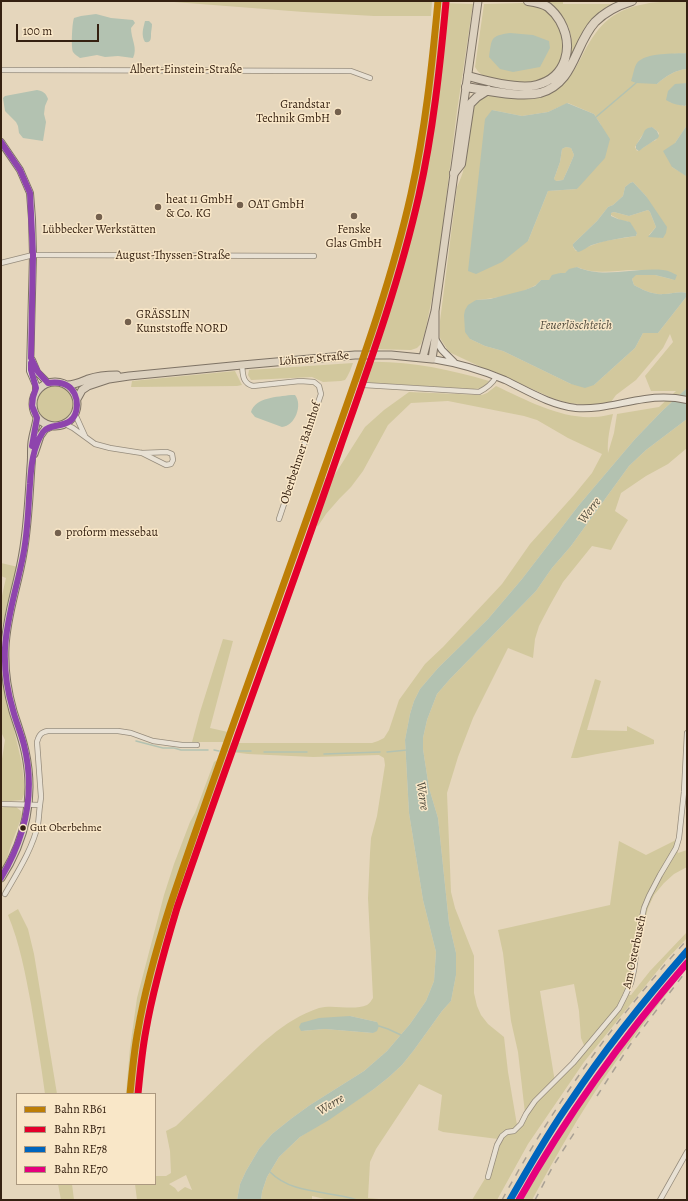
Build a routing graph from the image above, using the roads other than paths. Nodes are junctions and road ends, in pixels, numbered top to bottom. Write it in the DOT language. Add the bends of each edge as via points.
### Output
graph roads {
  1 [pos="478,1"];
  2 [pos="528,1"];
  3 [pos="632,1"];
  4 [pos="1,70"];
  5 [pos="468,76"];
  6 [pos="370,78"];
  7 [pos="466,87"];
  8 [pos="488,90"];
  9 [pos="1,142"];
  10 [pos="454,173"];
  11 [pos="33,256"];
  12 [pos="314,256"];
  13 [pos="1,263"];
  14 [pos="435,311"];
  15 [pos="436,339"];
  16 [pos="423,357"];
  17 [pos="31,358"];
  18 [pos="432,359"];
  19 [pos="455,364"];
  20 [pos="242,365"];
  21 [pos="129,376"];
  22 [pos="496,377"];
  23 [pos="48,382"];
  24 [pos="67,385"];
  25 [pos="364,385"];
  26 [pos="36,391"];
  27 [pos="77,399"];
  28 [pos="687,400"];
  29 [pos="75,414"];
  30 [pos="37,418"];
  31 [pos="65,424"];
  32 [pos="51,426"];
  33 [pos="86,437"];
  34 [pos="142,453"];
  35 [pos="31,465"];
  36 [pos="279,519"];
  37 [pos="687,733"];
  38 [pos="197,745"];
  39 [pos="1,804"];
  40 [pos="28,805"];
  41 [pos="40,806"];
  42 [pos="687,814"];
  43 [pos="681,816"];
  44 [pos="1,878"];
  45 [pos="5,894"];
  46 [pos="687,1152"];
  47 [pos="488,1177"];
  48 [pos="660,1200"];
  1 -- 5 [label="main road"];
  2 -- 5 [label="highway" via="538,2 549,8 558,16 565,30 565,61 558,73 548,81 526,86"];
  3 -- 8 [label="highway" via="614,8 595,22 563,79 554,86 541,93 528,95"];
  4 -- 6 [label="street, Albert-Einstein-Straße" via="351,71"];
  5 -- 7 [label="main road"];
  7 -- 8 [label="highway"];
  7 -- 10 [label="main road"];
  8 -- 10 [label="highway" via="470,104 461,164"];
  9 -- 11 [label="main road" via="20,170 30,193"];
  10 -- 14 [label="main road"];
  11 -- 12 [label="street, August-Thyssen-Straße"];
  11 -- 13 [label="street, August-Thyssen-Straße"];
  11 -- 17 [label="main road"];
  14 -- 15 [label="main road"];
  14 -- 16 [label="main road"];
  15 -- 18 [label="main road"];
  15 -- 19 [label="main road"];
  16 -- 18 [label="main road, Löhner Straße"];
  16 -- 20 [label="main road, Löhner Straße" via="355,355"];
  17 -- 23 [label="main road" via="37,372"];
  17 -- 26 [label="main road" via="30,371"];
  18 -- 19 [label="main road, Löhner Straße"];
  19 -- 22 [label="main road, Löhner Straße"];
  20 -- 21 [label="main road, Löhner Straße"];
  20 -- 36 [label="street, Oberbehmer Bahnhof" via="244,380 252,386 314,382 319,386 321,394"];
  21 -- 24 [label="main road, Löhner Straße" via="107,375"];
  21 -- 27 [label="main road, Löhner Straße" via="88,386"];
  22 -- 25 [label="street" via="494,382 479,392"];
  22 -- 28 [label="main road, Löhner Straße" via="543,398 576,408 593,408 656,398"];
  23 -- 24 [label="main road" via="61,382"];
  23 -- 26 [label="main road"];
  24 -- 27 [label="main road"];
  26 -- 30 [label="main road" via="32,405"];
  27 -- 29 [label="main road"];
  29 -- 31 [label="main road"];
  29 -- 33 [label="street"];
  30 -- 32 [label="main road"];
  30 -- 35 [label="main road"];
  31 -- 32 [label="main road"];
  31 -- 33 [label="street"];
  32 -- 35 [label="main road" via="40,436"];
  33 -- 34 [label="street" via="95,444"];
  34 -- 34 [label="street" via="166,466 173,460 172,454 168,452"];
  35 -- 40 [label="main road" via="23,554 6,631 5,653 9,695 25,750"];
  37 -- 43 [label="street, Am Osterbusch"];
  38 -- 41 [label="street" via="153,741 118,731 42,732 37,742"];
  39 -- 40 [label="street"];
  40 -- 41 [label="street"];
  40 -- 44 [label="main road" via="20,842"];
  41 -- 45 [label="street" via="38,825 30,847"];
  42 -- 43 [label="street"];
  43 -- 47 [label="street, Am Osterbusch" via="676,848 644,908 634,970 626,996 619,1008 573,1062 535,1101 521,1124 514,1131 502,1136"];
  46 -- 48 [label="street"];
}
